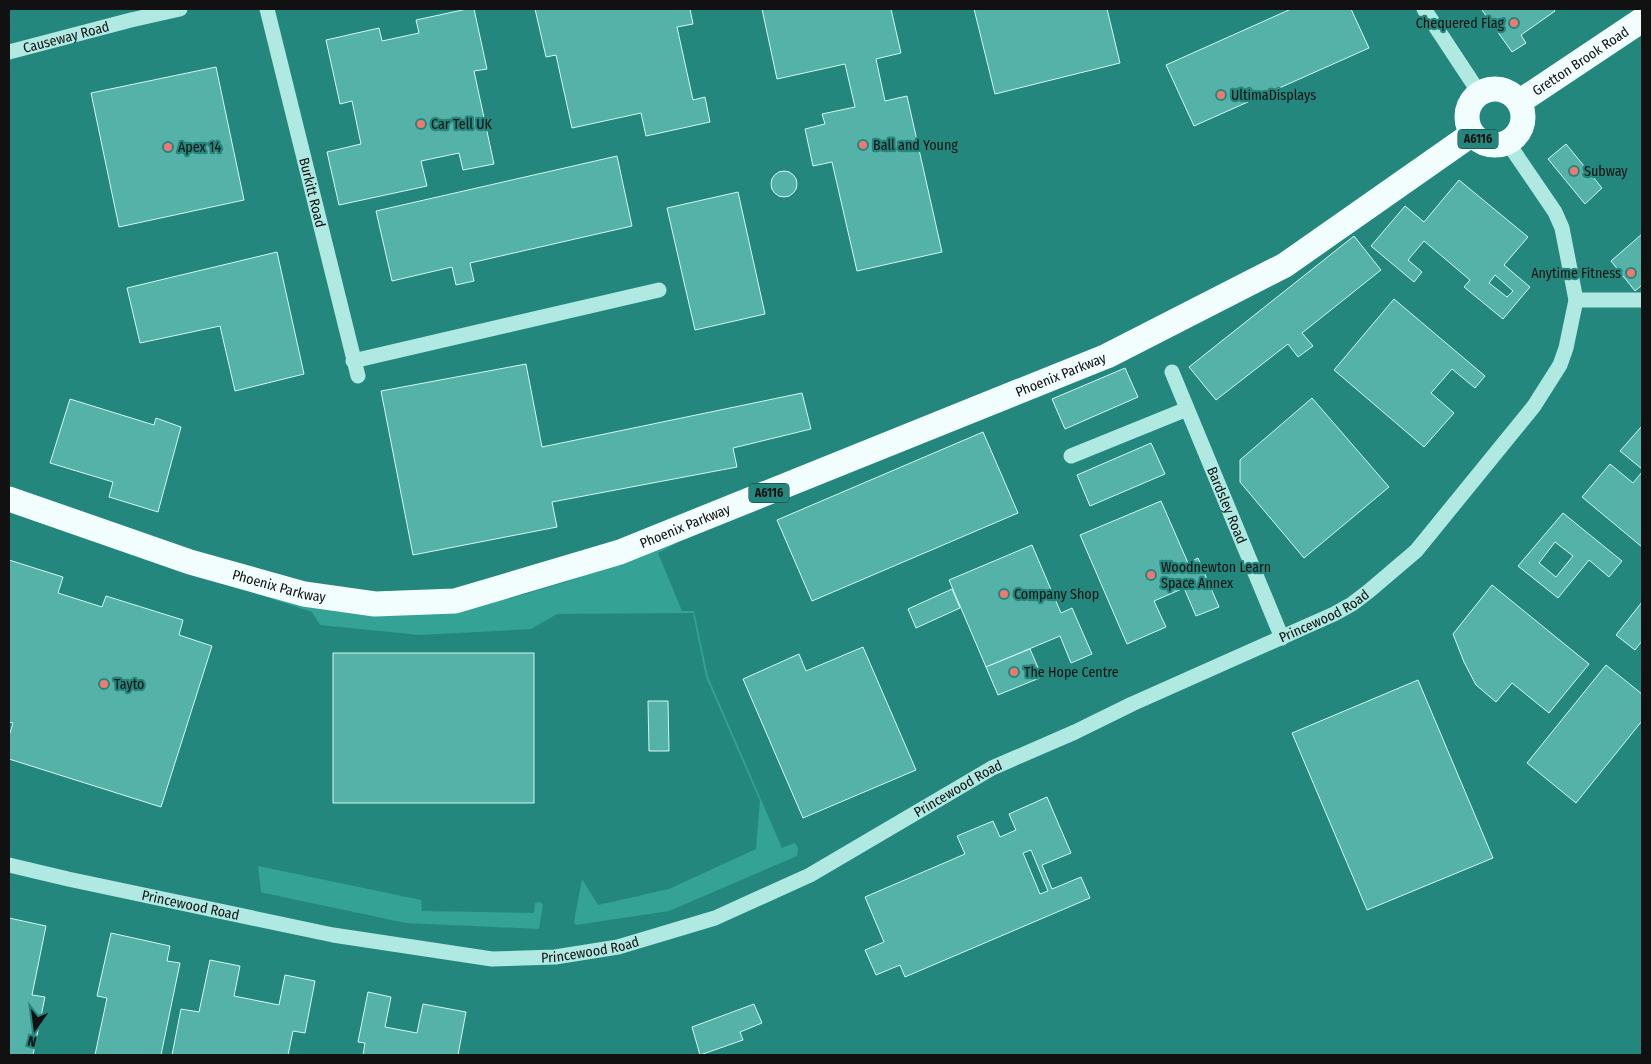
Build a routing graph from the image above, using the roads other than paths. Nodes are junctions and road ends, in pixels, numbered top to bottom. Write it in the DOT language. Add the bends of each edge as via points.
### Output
graph roads {
  1 [pos="180,9"];
  2 [pos="267,9"];
  3 [pos="1424,9"];
  4 [pos="1642,20"];
  5 [pos="9,52"];
  6 [pos="1480,94"];
  7 [pos="1519,102"];
  8 [pos="1472,134"];
  9 [pos="1508,143"];
  10 [pos="659,290"];
  11 [pos="1576,300"];
  12 [pos="1642,300"];
  13 [pos="353,360"];
  14 [pos="1172,372"];
  15 [pos="358,376"];
  16 [pos="1187,409"];
  17 [pos="1071,456"];
  18 [pos="9,499"];
  19 [pos="1282,638"];
  20 [pos="9,865"];
  1 -- 5 [label="street, Causeway Road"];
  2 -- 13 [label="street, Burkitt Road"];
  3 -- 6 [label="street"];
  4 -- 7 [label="main road, Gretton Brook Road"];
  6 -- 7 [label="main road" via="1497,89 1506,91"];
  6 -- 8 [label="main road, A6116" via="1469,108 1467,117"];
  7 -- 9 [label="main road, A6116" via="1524,120 1521,130"];
  8 -- 9 [label="main road, A6116" via="1485,144"];
  8 -- 18 [label="main road, Phoenix Parkway / A6116" via="1285,265 1107,356 620,552 455,601 375,604 304,594 190,562"];
  9 -- 11 [label="street, Princewood Road" via="1555,212 1562,228"];
  10 -- 13 [label="street"];
  11 -- 12 [label="street"];
  11 -- 19 [label="street, Princewood Road" via="1560,365 1534,406 1416,551 1352,604"];
  13 -- 15 [label="street, Burkitt Road"];
  14 -- 16 [label="street, Bardsley Road"];
  16 -- 17 [label="street"];
  16 -- 19 [label="street, Bardsley Road"];
  19 -- 20 [label="street, Princewood Road" via="992,768 810,875 715,918 618,947 555,957 483,958 334,935"];
}
